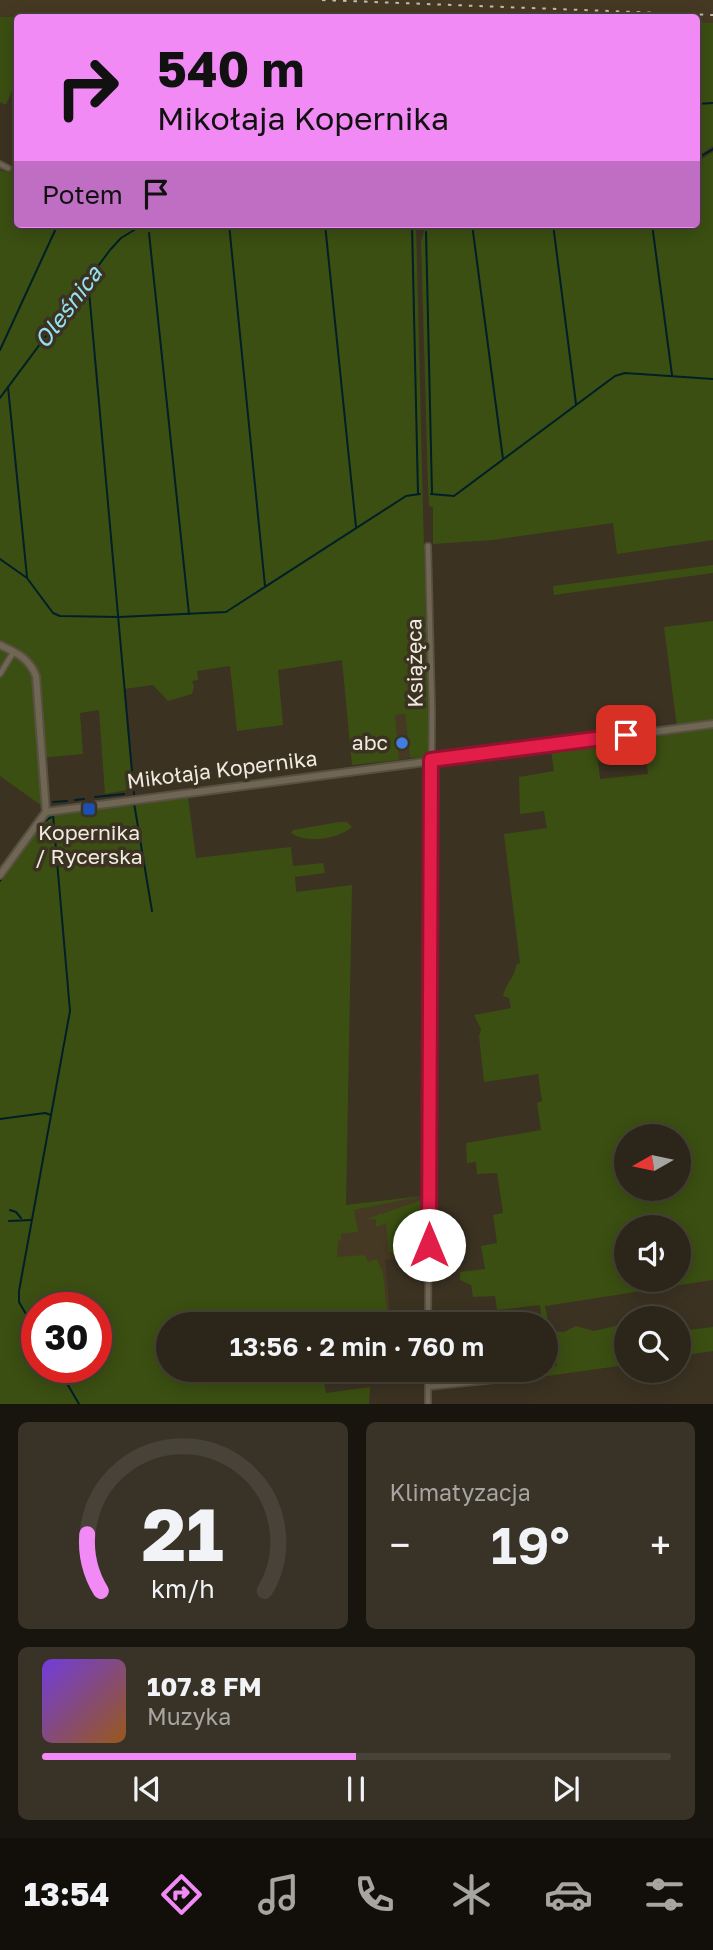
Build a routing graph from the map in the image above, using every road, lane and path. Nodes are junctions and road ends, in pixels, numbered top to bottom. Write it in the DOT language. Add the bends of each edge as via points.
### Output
graph roads {
  1 [pos="0,164"];
  2 [pos="8,168"];
  3 [pos="428,546"];
  4 [pos="0,645"];
  5 [pos="14,651"];
  6 [pos="0,674"];
  7 [pos="713,724"];
  8 [pos="431,760"];
  9 [pos="47,812"];
  10 [pos="0,875"];
  11 [pos="428,1312"];
  12 [pos="428,1382"];
  13 [pos="474,1382"];
  14 [pos="428,1387"];
  15 [pos="428,1404"];
  1 -- 2 [label="street"];
  3 -- 8 [label="street, Książęca"];
  4 -- 5 [label="street"];
  5 -- 6 [label="street"];
  5 -- 9 [label="street" via="31,664 36,676"];
  7 -- 8 [label="street, Mikołaja Kopernika"];
  8 -- 9 [label="street, Mikołaja Kopernika"];
  8 -- 11 [label="street, Książęca"];
  9 -- 10 [label="street"];
  12 -- 14 [label="street"];
  13 -- 14 [label="street"];
  14 -- 15 [label="street"];
}
